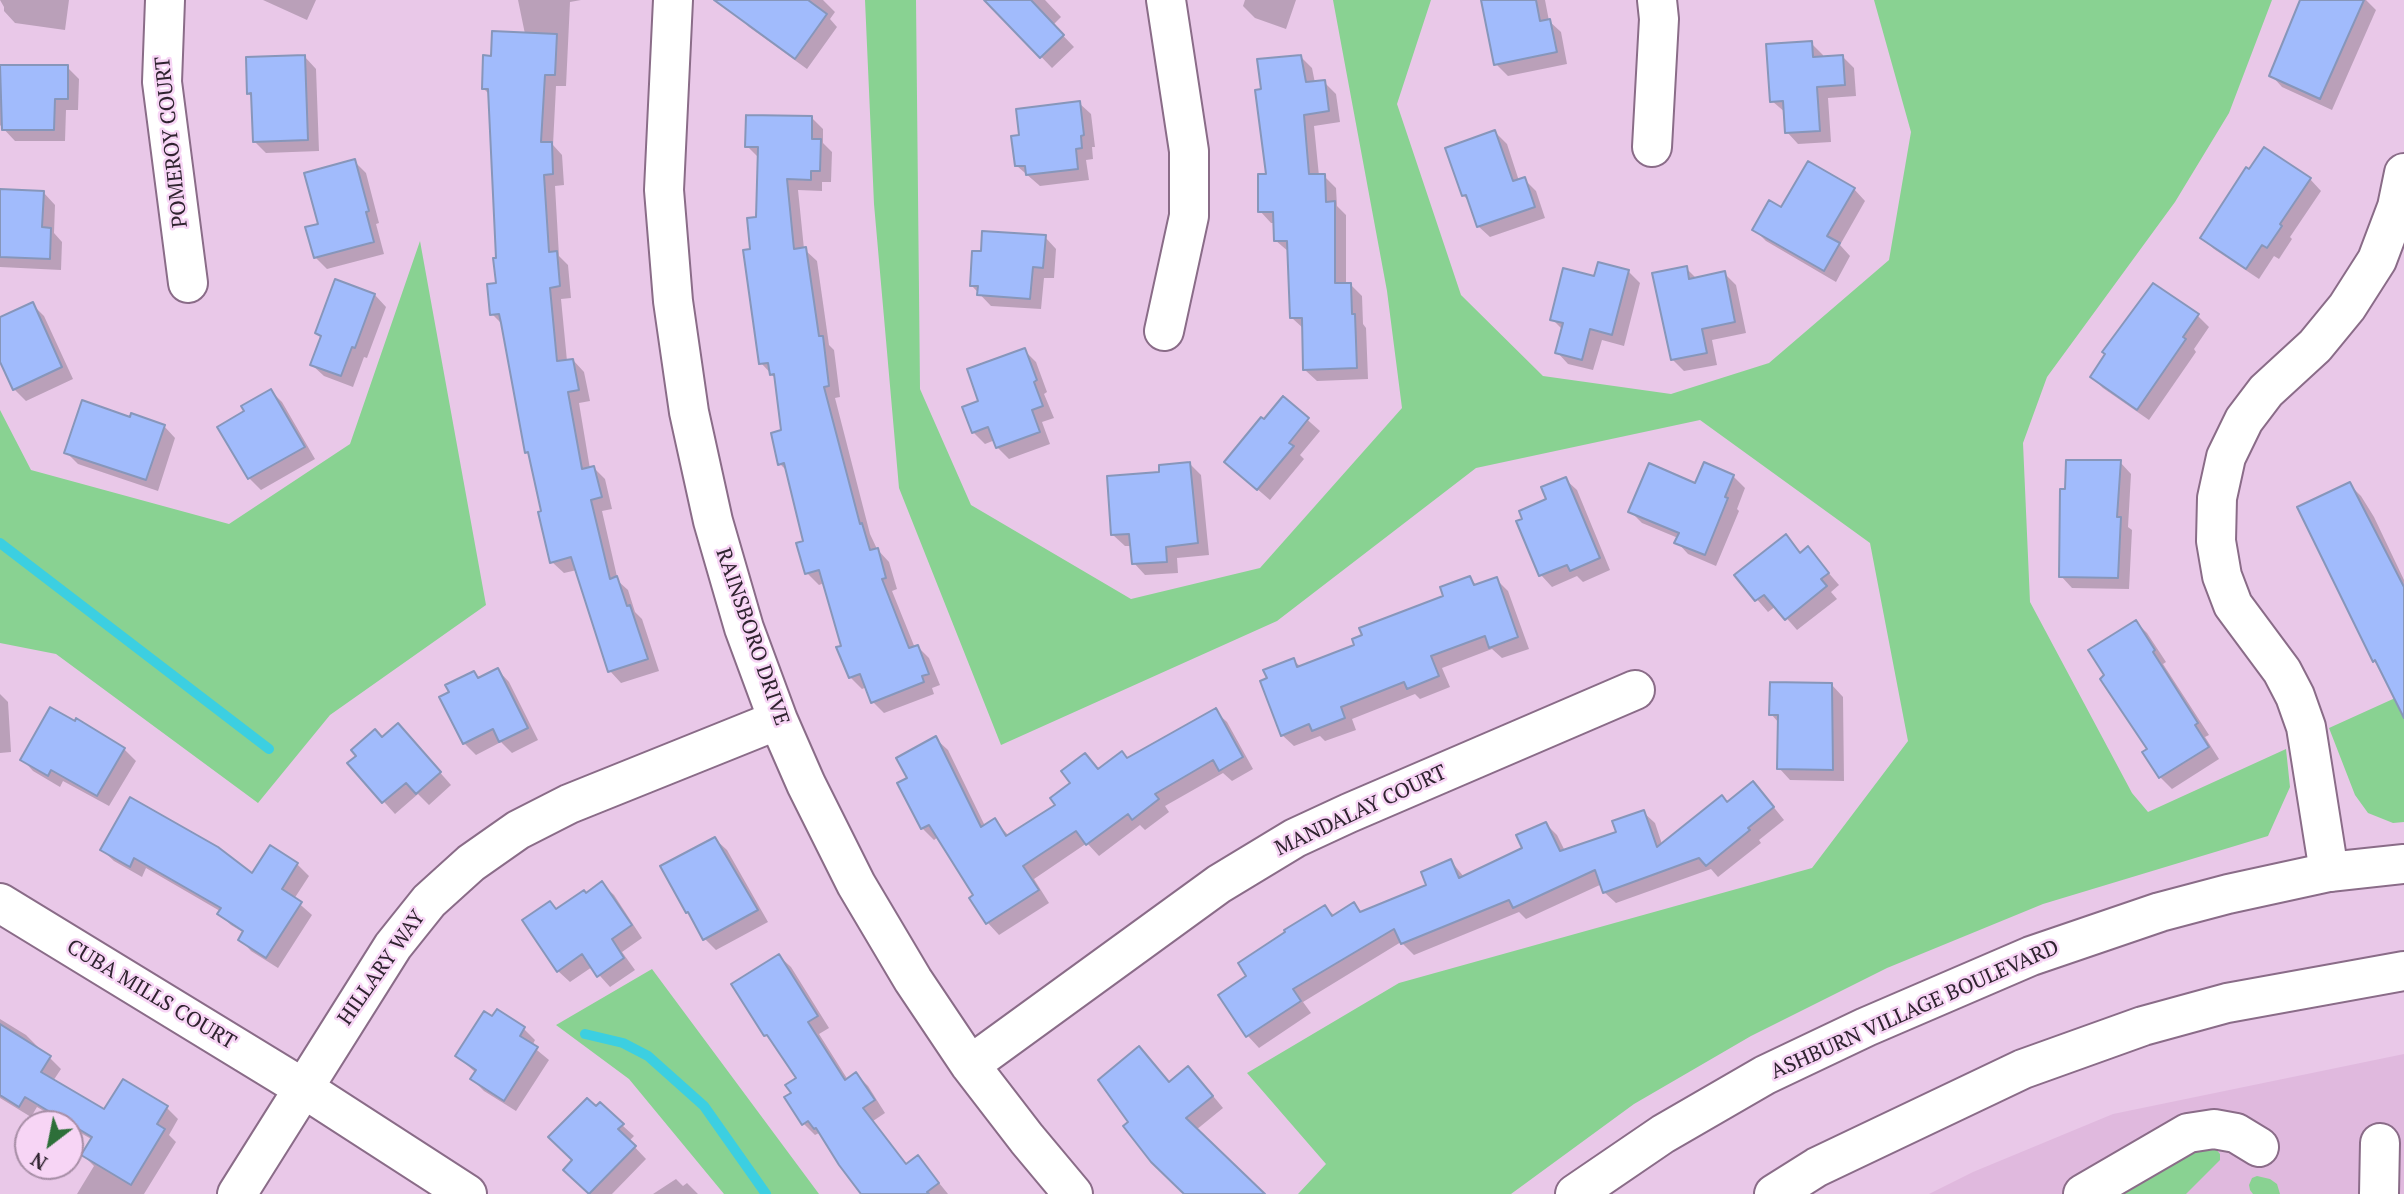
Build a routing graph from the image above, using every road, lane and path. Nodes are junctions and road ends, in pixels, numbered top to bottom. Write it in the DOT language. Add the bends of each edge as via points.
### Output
graph roads {
  1 [pos="165,0"];
  2 [pos="673,0"];
  3 [pos="1166,0"];
  4 [pos="1657,0"];
  5 [pos="1652,147"];
  6 [pos="2402,197"];
  7 [pos="188,283"];
  8 [pos="1164,331"];
  9 [pos="1635,690"];
  10 [pos="778,720"];
  11 [pos="2404,864"];
  12 [pos="2329,872"];
  13 [pos="0,903"];
  14 [pos="2404,971"];
  15 [pos="970,1065"];
  16 [pos="303,1087"];
  17 [pos="2380,1143"];
  18 [pos="2259,1147"];
  19 [pos="237,1194"];
  20 [pos="467,1194"];
  21 [pos="1073,1194"];
  22 [pos="1575,1194"];
  23 [pos="1774,1194"];
  24 [pos="2083,1194"];
  25 [pos="2379,1194"];
  1 -- 7 [label="street, POMEROY COURT" via="162,82"];
  2 -- 10 [label="street, RAINSBORO DRIVE" via="664,190 689,412 713,521 744,628"];
  3 -- 8 [label="street" via="1185,110 1189,216"];
  4 -- 5 [label="street"];
  6 -- 12 [label="street" via="2377,260 2347,307 2244,419 2226,457 2217,498 2216,541 2233,606 2282,671 2306,727"];
  9 -- 15 [label="street, MANDALAY COURT" via="1296,838 1219,884"];
  10 -- 15 [label="street, RAINSBORO DRIVE" via="856,884 912,980"];
  10 -- 16 [label="street, HILLARY WAY" via="569,804 518,830 471,863 429,901 393,946"];
  11 -- 12 [label="street, ASHBURN VILLAGE BOULEVARD"];
  12 -- 22 [label="street, ASHBURN VILLAGE BOULEVARD" via="2160,912 2031,956 1765,1075 1663,1134"];
  13 -- 16 [label="street, CUBA MILLS COURT"];
  14 -- 23 [label="street" via="2227,1003 2131,1030 2023,1069 1817,1167"];
  15 -- 21 [label="street, RAINSBORO DRIVE"];
  16 -- 19 [label="street, HILLARY WAY"];
  16 -- 20 [label="street, CUBA MILLS COURT"];
  17 -- 25 [label="street"];
  18 -- 24 [label="street" via="2236,1133 2214,1129 2188,1133"];
}
